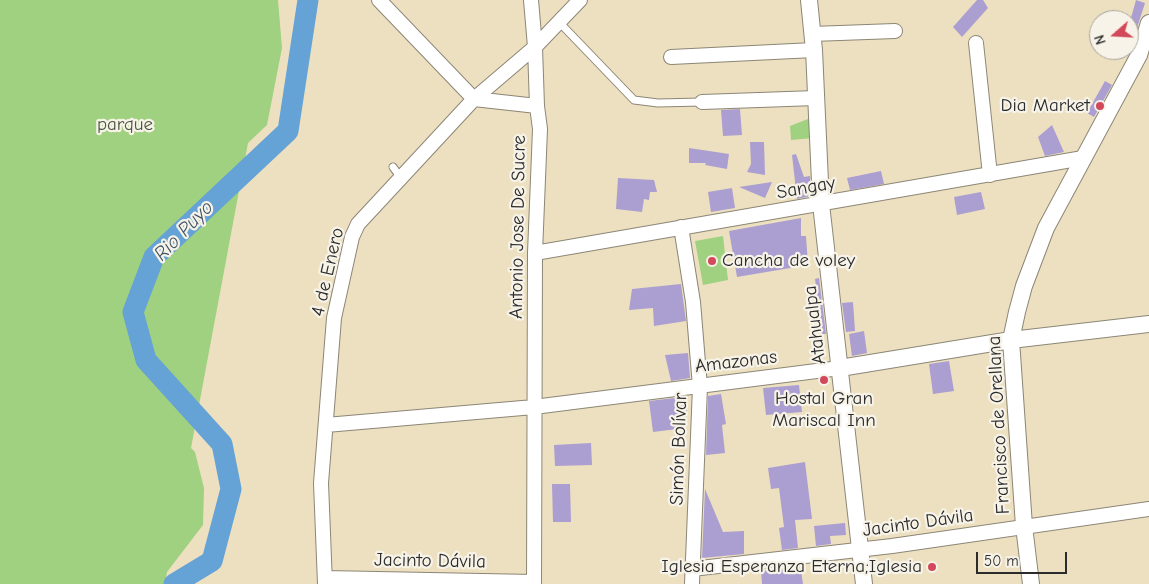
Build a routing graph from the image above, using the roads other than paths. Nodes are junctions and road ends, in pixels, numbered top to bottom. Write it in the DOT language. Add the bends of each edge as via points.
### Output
graph roads {
  1 [pos="379,0"];
  2 [pos="531,0"];
  3 [pos="580,0"];
  4 [pos="809,0"];
  5 [pos="559,22"];
  6 [pos="1149,23"];
  7 [pos="895,31"];
  8 [pos="813,42"];
  9 [pos="976,43"];
  10 [pos="536,47"];
  11 [pos="671,57"];
  12 [pos="816,98"];
  13 [pos="474,99"];
  14 [pos="702,102"];
  15 [pos="537,106"];
  16 [pos="1082,158"];
  17 [pos="990,175"];
  18 [pos="821,204"];
  19 [pos="680,227"];
  20 [pos="535,253"];
  21 [pos="1149,324"];
  22 [pos="1011,340"];
  23 [pos="840,368"];
  24 [pos="700,387"];
  25 [pos="534,407"];
  26 [pos="326,425"];
  27 [pos="1149,508"];
  28 [pos="1024,526"];
  29 [pos="862,550"];
  30 [pos="692,569"];
  31 [pos="325,581"];
  32 [pos="534,583"];
  33 [pos="692,584"];
  34 [pos="864,584"];
  35 [pos="1031,584"];
  1 -- 13 [label="street"];
  2 -- 10 [label="street, Antonio Jose De Sucre"];
  3 -- 5 [label="street, 4 de Enero"];
  4 -- 8 [label="street, Atahualpa"];
  5 -- 10 [label="street, 4 de Enero"];
  5 -- 14 [label="lane" via="634,100"];
  6 -- 16 [label="street, Francisco de Orellana" via="1139,55"];
  7 -- 8 [label="street"];
  8 -- 11 [label="street"];
  8 -- 12 [label="street, Atahualpa"];
  9 -- 17 [label="street"];
  10 -- 13 [label="street, 4 de Enero"];
  10 -- 15 [label="street, Antonio Jose De Sucre"];
  12 -- 14 [label="street"];
  12 -- 18 [label="street, Atahualpa"];
  13 -- 15 [label="street"];
  13 -- 26 [label="street, 4 de Enero" via="397,172 352,237 334,318"];
  15 -- 20 [label="street, Antonio Jose De Sucre" via="540,129"];
  16 -- 17 [label="street, Sangay"];
  16 -- 22 [label="street, Francisco de Orellana" via="1046,228 1024,286"];
  17 -- 18 [label="street, Sangay"];
  18 -- 19 [label="street, Sangay"];
  18 -- 23 [label="street, Atahualpa"];
  19 -- 20 [label="street, Sangay"];
  19 -- 24 [label="street, Simón Bolívar" via="693,302"];
  20 -- 25 [label="street, Antonio Jose De Sucre"];
  21 -- 22 [label="street, Amazonas"];
  22 -- 23 [label="street, Amazonas"];
  22 -- 28 [label="street, Francisco de Orellana"];
  23 -- 24 [label="street, Amazonas"];
  23 -- 29 [label="street, Atahualpa"];
  24 -- 25 [label="street, Amazonas"];
  24 -- 30 [label="street, Simón Bolívar"];
  25 -- 26 [label="street, Amazonas"];
  25 -- 32 [label="street, Antonio Jose De Sucre"];
  26 -- 31 [label="street, 4 de Enero" via="321,483"];
  27 -- 28 [label="street, Jacinto Dávila"];
  28 -- 29 [label="street, Jacinto Dávila"];
  28 -- 35 [label="street, Francisco de Orellana"];
  29 -- 30 [label="street, Jacinto Dávila"];
  29 -- 34 [label="street, Atahualpa"];
  30 -- 33 [label="street, Simón Bolívar"];
  31 -- 32 [label="street, Jacinto Dávila"];
}
